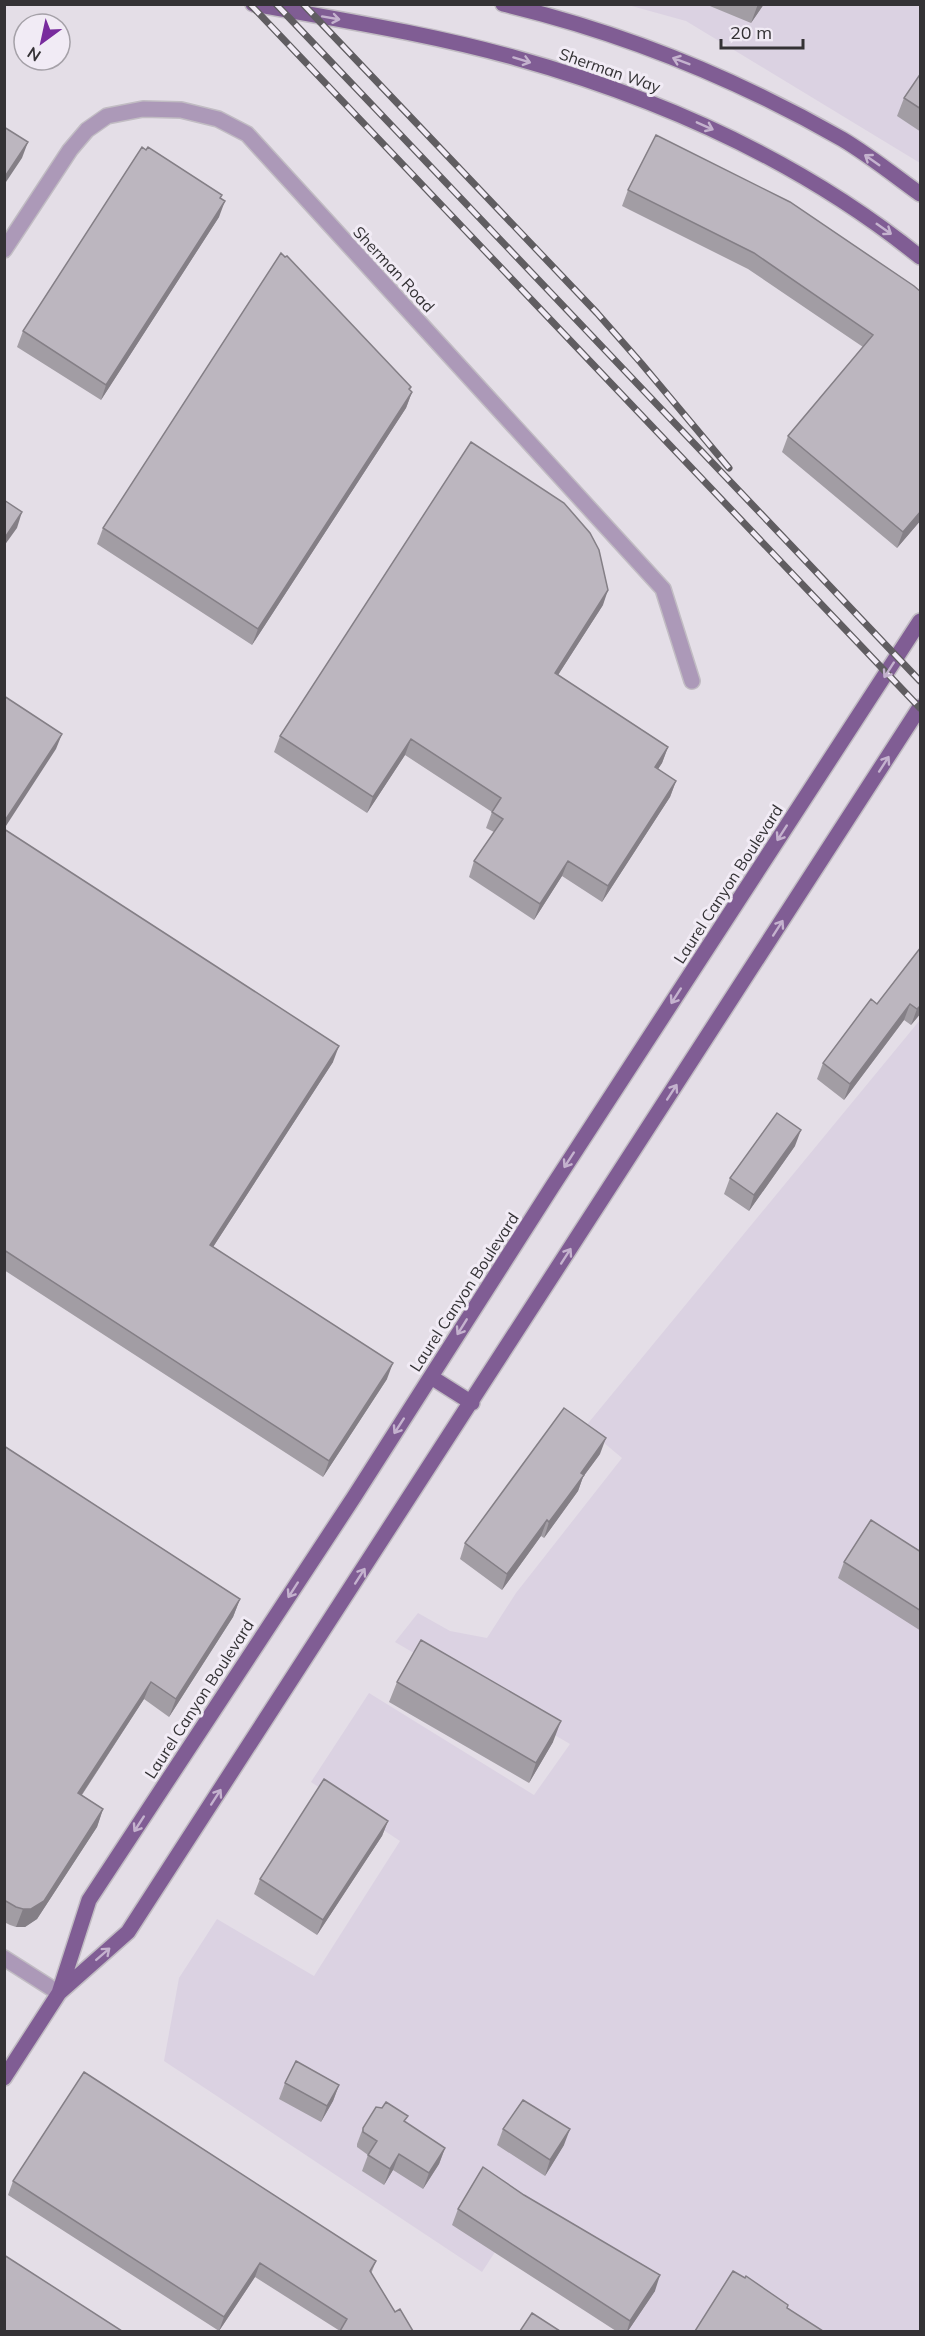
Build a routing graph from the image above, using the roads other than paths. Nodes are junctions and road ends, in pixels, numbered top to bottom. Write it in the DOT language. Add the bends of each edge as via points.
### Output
graph roads {
  1 [pos="253,4"];
  2 [pos="503,4"];
  3 [pos="921,194"];
  4 [pos="4,250"];
  5 [pos="921,257"];
  6 [pos="921,621"];
  7 [pos="692,681"];
  8 [pos="921,707"];
  9 [pos="430,1377"];
  10 [pos="472,1403"];
  11 [pos="4,1958"];
  12 [pos="59,1993"];
  13 [pos="4,2078"];
  1 -- 5 [label="main road, Sherman Way, one-way" via="381,27 515,58 661,107 742,143 818,184"];
  3 -- 2 [label="main road, Sherman Way, one-way" via="843,140 765,98 620,38"];
  4 -- 7 [label="street, Sherman Road" via="70,150 87,130 107,116 143,109 181,110 218,119 247,134 663,589"];
  6 -- 9 [label="main road, Laurel Canyon Boulevard, one-way"];
  10 -- 8 [label="main road, Laurel Canyon Boulevard, one-way"];
  9 -- 10 [label="main road"];
  9 -- 12 [label="main road, Laurel Canyon Boulevard, one-way" via="89,1900"];
  12 -- 10 [label="main road, Laurel Canyon Boulevard, one-way" via="128,1932"];
  11 -- 12 [label="street"];
  12 -- 13 [label="main road, Laurel Canyon Boulevard"];
}
